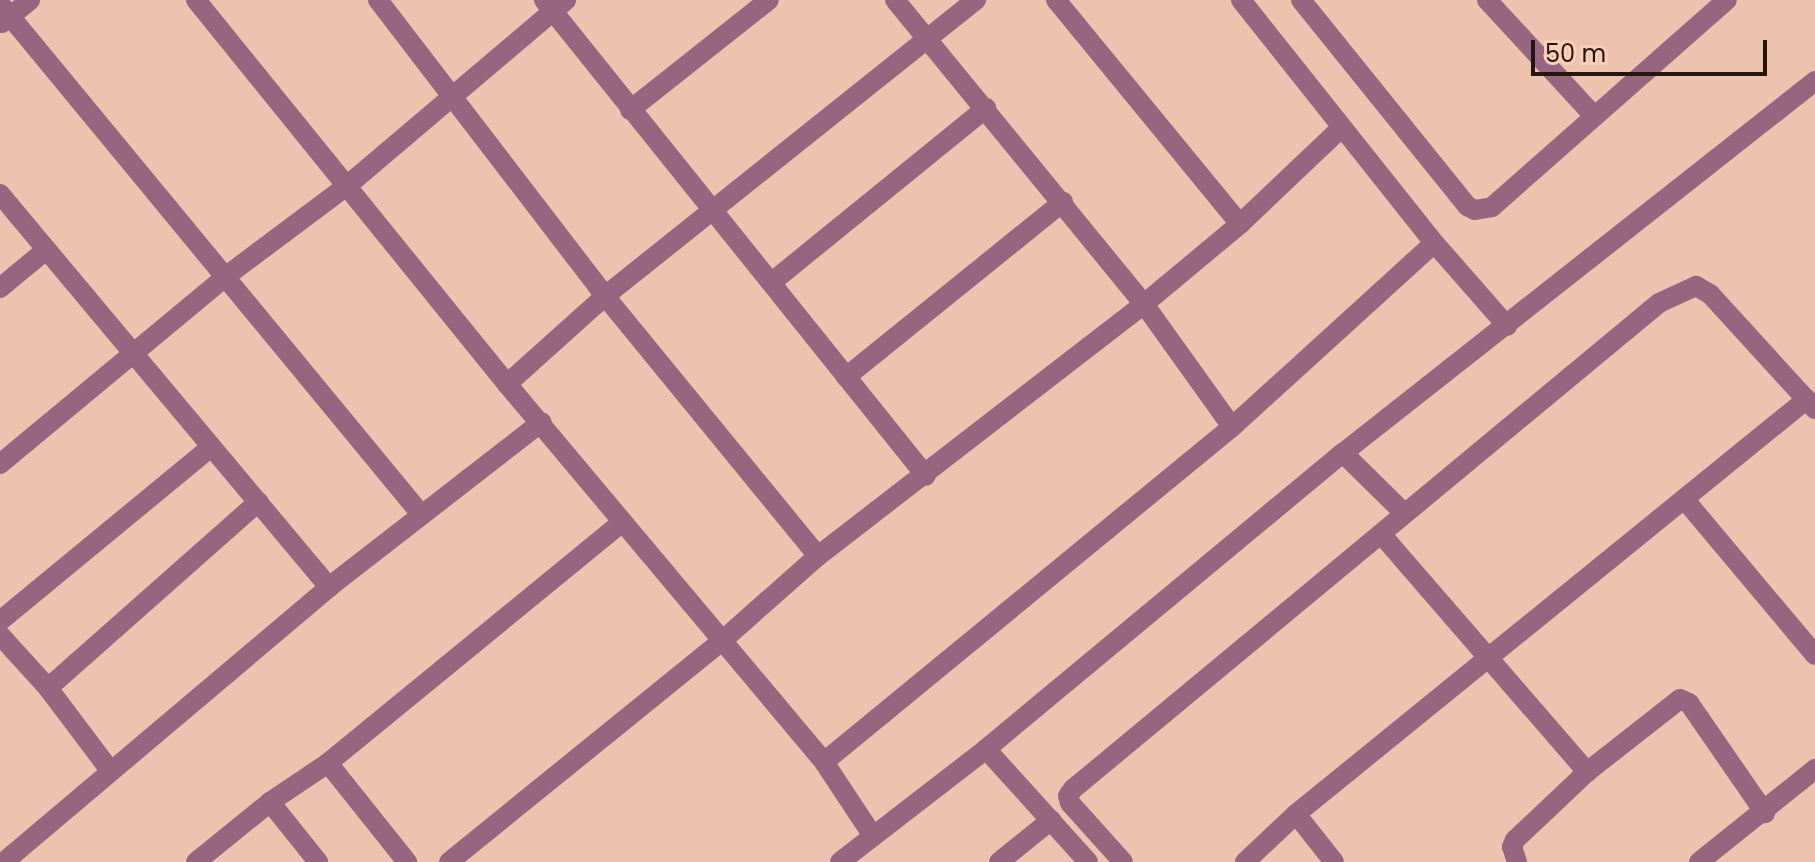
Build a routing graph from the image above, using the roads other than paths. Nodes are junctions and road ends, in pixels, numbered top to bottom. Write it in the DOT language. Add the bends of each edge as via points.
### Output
graph roads {
  1 [pos="30,0"];
  2 [pos="196,0"];
  3 [pos="378,0"];
  4 [pos="769,0"];
  5 [pos="895,0"];
  6 [pos="976,0"];
  7 [pos="1056,0"];
  8 [pos="1241,0"];
  9 [pos="1301,0"];
  10 [pos="1488,0"];
  11 [pos="1727,0"];
  12 [pos="554,4"];
  13 [pos="3,15"];
  14 [pos="928,41"];
  15 [pos="1815,81"];
  16 [pos="451,96"];
  17 [pos="986,108"];
  18 [pos="630,110"];
  19 [pos="1593,115"];
  20 [pos="1341,128"];
  21 [pos="348,185"];
  22 [pos="0,194"];
  23 [pos="1063,202"];
  24 [pos="714,212"];
  25 [pos="1240,224"];
  26 [pos="1434,243"];
  27 [pos="46,250"];
  28 [pos="225,277"];
  29 [pos="772,282"];
  30 [pos="0,288"];
  31 [pos="605,296"];
  32 [pos="1144,304"];
  33 [pos="1507,326"];
  34 [pos="134,354"];
  35 [pos="846,377"];
  36 [pos="507,384"];
  37 [pos="1811,404"];
  38 [pos="542,422"];
  39 [pos="1232,427"];
  40 [pos="211,447"];
  41 [pos="1343,453"];
  42 [pos="0,464"];
  43 [pos="926,476"];
  44 [pos="1685,500"];
  45 [pos="258,502"];
  46 [pos="1403,512"];
  47 [pos="420,513"];
  48 [pos="622,522"];
  49 [pos="1381,534"];
  50 [pos="818,556"];
  51 [pos="329,587"];
  52 [pos="0,621"];
  53 [pos="0,635"];
  54 [pos="723,640"];
  55 [pos="1815,655"];
  56 [pos="1486,659"];
  57 [pos="48,688"];
  58 [pos="986,749"];
  59 [pos="824,762"];
  60 [pos="328,763"];
  61 [pos="109,769"];
  62 [pos="1815,769"];
  63 [pos="1587,772"];
  64 [pos="270,802"];
  65 [pos="1765,813"];
  66 [pos="1296,814"];
  67 [pos="1051,820"];
  68 [pos="873,836"];
  69 [pos="4,856"];
  70 [pos="196,862"];
  71 [pos="318,862"];
  72 [pos="407,862"];
  73 [pos="449,862"];
  74 [pos="840,862"];
  75 [pos="999,862"];
  76 [pos="1088,862"];
  77 [pos="1123,862"];
  78 [pos="1245,862"];
  79 [pos="1334,862"];
  80 [pos="1517,862"];
  81 [pos="1699,862"];
  1 -- 13 [label="street"];
  2 -- 21 [label="street"];
  3 -- 16 [label="street"];
  4 -- 18 [label="street"];
  5 -- 14 [label="street"];
  6 -- 14 [label="street"];
  7 -- 25 [label="street"];
  8 -- 20 [label="street"];
  9 -- 19 [label="street" via="1475,210 1492,207"];
  10 -- 19 [label="street"];
  11 -- 19 [label="street"];
  12 -- 16 [label="street"];
  12 -- 18 [label="street"];
  13 -- 28 [label="street"];
  14 -- 17 [label="street"];
  14 -- 24 [label="street"];
  15 -- 33 [label="street"];
  16 -- 21 [label="street"];
  16 -- 31 [label="street"];
  17 -- 23 [label="street"];
  17 -- 29 [label="street"];
  18 -- 24 [label="street"];
  20 -- 25 [label="street"];
  20 -- 26 [label="street"];
  21 -- 28 [label="street"];
  21 -- 36 [label="street"];
  22 -- 27 [label="street"];
  23 -- 32 [label="street"];
  23 -- 35 [label="street"];
  24 -- 29 [label="street"];
  24 -- 31 [label="street"];
  25 -- 32 [label="street"];
  26 -- 33 [label="street"];
  26 -- 39 [label="street"];
  27 -- 30 [label="street"];
  27 -- 34 [label="street"];
  28 -- 34 [label="street"];
  28 -- 47 [label="street"];
  29 -- 35 [label="street"];
  31 -- 36 [label="street"];
  31 -- 50 [label="street"];
  32 -- 39 [label="street"];
  32 -- 43 [label="street"];
  33 -- 41 [label="street"];
  34 -- 40 [label="street"];
  34 -- 42 [label="street"];
  35 -- 43 [label="street"];
  36 -- 38 [label="street"];
  37 -- 44 [label="street"];
  37 -- 46 [label="street" via="1710,294 1696,286 1659,303"];
  38 -- 47 [label="street"];
  38 -- 48 [label="street"];
  39 -- 59 [label="street"];
  40 -- 45 [label="street"];
  40 -- 52 [label="street"];
  41 -- 46 [label="street"];
  41 -- 58 [label="street"];
  43 -- 50 [label="street"];
  44 -- 55 [label="street"];
  44 -- 56 [label="street"];
  45 -- 51 [label="street"];
  45 -- 57 [label="street"];
  46 -- 49 [label="street"];
  47 -- 51 [label="street"];
  48 -- 54 [label="street"];
  48 -- 60 [label="street"];
  49 -- 56 [label="street"];
  49 -- 77 [label="street" via="1073,789 1070,803"];
  50 -- 54 [label="street"];
  51 -- 61 [label="street"];
  53 -- 57 [label="street"];
  54 -- 59 [label="street"];
  54 -- 73 [label="street"];
  56 -- 63 [label="street"];
  56 -- 66 [label="street"];
  57 -- 61 [label="street"];
  58 -- 67 [label="street"];
  58 -- 68 [label="street"];
  59 -- 68 [label="street"];
  60 -- 64 [label="street"];
  60 -- 72 [label="street"];
  61 -- 69 [label="street"];
  62 -- 65 [label="street"];
  63 -- 65 [label="street" via="1673,701 1685,699"];
  63 -- 80 [label="street" via="1515,840"];
  64 -- 70 [label="street"];
  64 -- 71 [label="street"];
  65 -- 81 [label="street"];
  66 -- 78 [label="street"];
  66 -- 79 [label="street"];
  67 -- 75 [label="street"];
  67 -- 76 [label="street"];
  68 -- 74 [label="street"];
}
